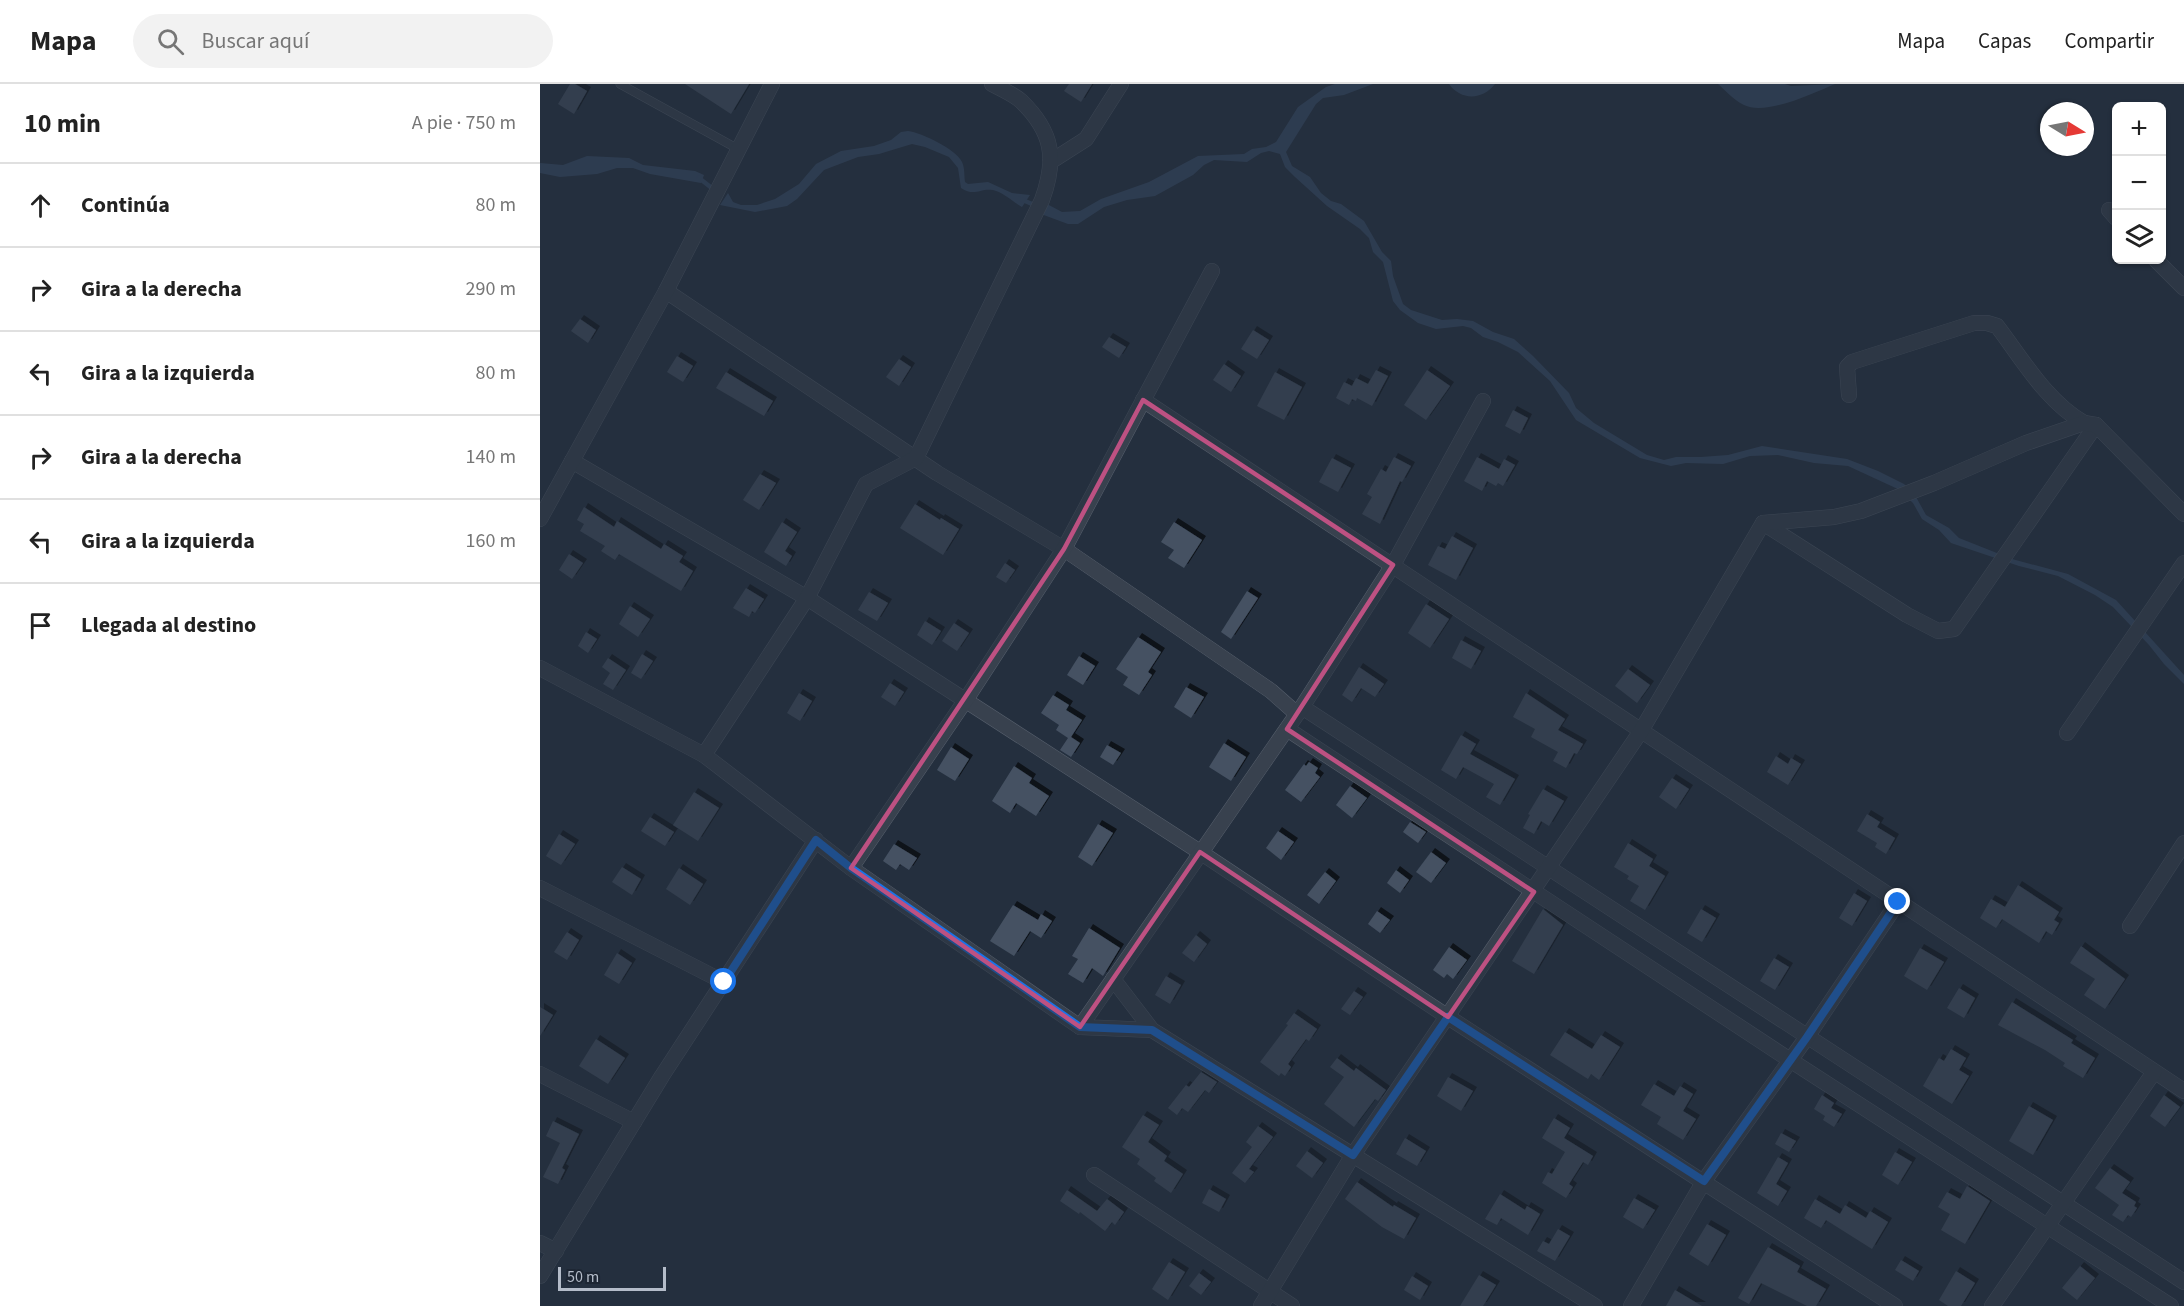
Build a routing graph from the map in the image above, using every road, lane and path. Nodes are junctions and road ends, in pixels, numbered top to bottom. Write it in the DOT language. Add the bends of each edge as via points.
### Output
graph roads {
  1 [pos="620,84"];
  2 [pos="772,84"];
  3 [pos="992,84"];
  4 [pos="1121,84"];
  5 [pos="735,156"];
  6 [pos="1050,162"];
  7 [pos="2160,264"];
  8 [pos="1212,271"];
  9 [pos="2184,288"];
  10 [pos="666,291"];
  11 [pos="1849,395"];
  12 [pos="1143,400"];
  13 [pos="1483,401"];
  14 [pos="2090,424"];
  15 [pos="916,458"];
  16 [pos="572,461"];
  17 [pos="2184,514"];
  18 [pos="540,519"];
  19 [pos="1763,523"];
  20 [pos="1064,549"];
  21 [pos="2184,563"];
  22 [pos="1393,565"];
  23 [pos="807,598"];
  24 [pos="540,668"];
  25 [pos="965,701"];
  26 [pos="1300,710"];
  27 [pos="1287,729"];
  28 [pos="1641,731"];
  29 [pos="2067,733"];
  30 [pos="704,755"];
  31 [pos="816,840"];
  32 [pos="2184,843"];
  33 [pos="1200,852"];
  34 [pos="851,868"];
  35 [pos="1549,869"];
  36 [pos="540,888"];
  37 [pos="1534,892"];
  38 [pos="1898,902"];
  39 [pos="2130,926"];
  40 [pos="1113,979"];
  41 [pos="724,982"];
  42 [pos="1448,1017"];
  43 [pos="1080,1027"];
  44 [pos="1152,1030"];
  45 [pos="1807,1037"];
  46 [pos="1790,1060"];
  47 [pos="2154,1072"];
  48 [pos="540,1074"];
  49 [pos="2184,1090"];
  50 [pos="634,1122"];
  51 [pos="1353,1155"];
  52 [pos="1095,1175"];
  53 [pos="1704,1181"];
  54 [pos="2063,1202"];
  55 [pos="2046,1227"];
  56 [pos="540,1243"];
  57 [pos="556,1251"];
  58 [pos="540,1276"];
  59 [pos="2184,1282"];
  60 [pos="1270,1292"];
  61 [pos="1261,1306"];
  62 [pos="1292,1306"];
  63 [pos="1595,1306"];
  64 [pos="1631,1306"];
  65 [pos="1895,1306"];
  66 [pos="1992,1306"];
  67 [pos="2170,1306"];
  1 -- 5 [label="lane"];
  2 -- 5 [label="street"];
  3 -- 6 [label="street" via="1020,100 1047,133"];
  4 -- 6 [label="street" via="1086,139"];
  5 -- 10 [label="street"];
  6 -- 15 [label="street" via="1049,182 1039,205"];
  7 -- 9 [label="street"];
  8 -- 12 [label="street"];
  10 -- 15 [label="street"];
  10 -- 16 [label="street"];
  11 -- 14 [label="street" via="1847,367 1852,362 1974,323 1987,323 1997,326 2067,413"];
  12 -- 20 [label="street"];
  12 -- 22 [label="street"];
  13 -- 22 [label="street"];
  14 -- 17 [label="street"];
  14 -- 19 [label="street" via="2026,443 1861,510 1834,517"];
  14 -- 19 [label="street" via="1954,629 1938,631 1907,615"];
  15 -- 20 [label="street"];
  15 -- 23 [label="street" via="866,484"];
  16 -- 18 [label="street"];
  16 -- 23 [label="street"];
  19 -- 28 [label="street"];
  20 -- 25 [label="street"];
  20 -- 26 [label="street"];
  21 -- 29 [label="street"];
  22 -- 26 [label="street"];
  22 -- 28 [label="street"];
  23 -- 25 [label="street"];
  23 -- 30 [label="street"];
  24 -- 30 [label="street"];
  25 -- 33 [label="street"];
  25 -- 34 [label="street"];
  26 -- 27 [label="street"];
  26 -- 35 [label="street"];
  27 -- 33 [label="street"];
  27 -- 37 [label="street"];
  28 -- 35 [label="street"];
  28 -- 38 [label="street"];
  30 -- 31 [label="street"];
  31 -- 34 [label="street"];
  31 -- 41 [label="street"];
  32 -- 39 [label="street"];
  33 -- 40 [label="street"];
  33 -- 42 [label="street"];
  34 -- 43 [label="street"];
  35 -- 37 [label="street"];
  35 -- 45 [label="street"];
  36 -- 41 [label="street"];
  37 -- 42 [label="street"];
  37 -- 46 [label="street"];
  38 -- 45 [label="street"];
  38 -- 47 [label="street"];
  40 -- 43 [label="street"];
  40 -- 44 [label="street"];
  41 -- 50 [label="street"];
  42 -- 51 [label="street"];
  42 -- 53 [label="street"];
  43 -- 44 [label="street"];
  44 -- 51 [label="street"];
  45 -- 46 [label="street"];
  45 -- 54 [label="street"];
  46 -- 53 [label="street"];
  46 -- 55 [label="street"];
  47 -- 49 [label="street"];
  47 -- 54 [label="street"];
  48 -- 50 [label="street"];
  50 -- 57 [label="street"];
  51 -- 60 [label="street"];
  51 -- 63 [label="street"];
  52 -- 60 [label="street"];
  53 -- 64 [label="street"];
  53 -- 65 [label="street"];
  54 -- 55 [label="street"];
  54 -- 59 [label="street"];
  55 -- 66 [label="street"];
  55 -- 67 [label="street"];
  56 -- 57 [label="street"];
  57 -- 58 [label="street"];
  60 -- 61 [label="street"];
  60 -- 62 [label="street"];
}
